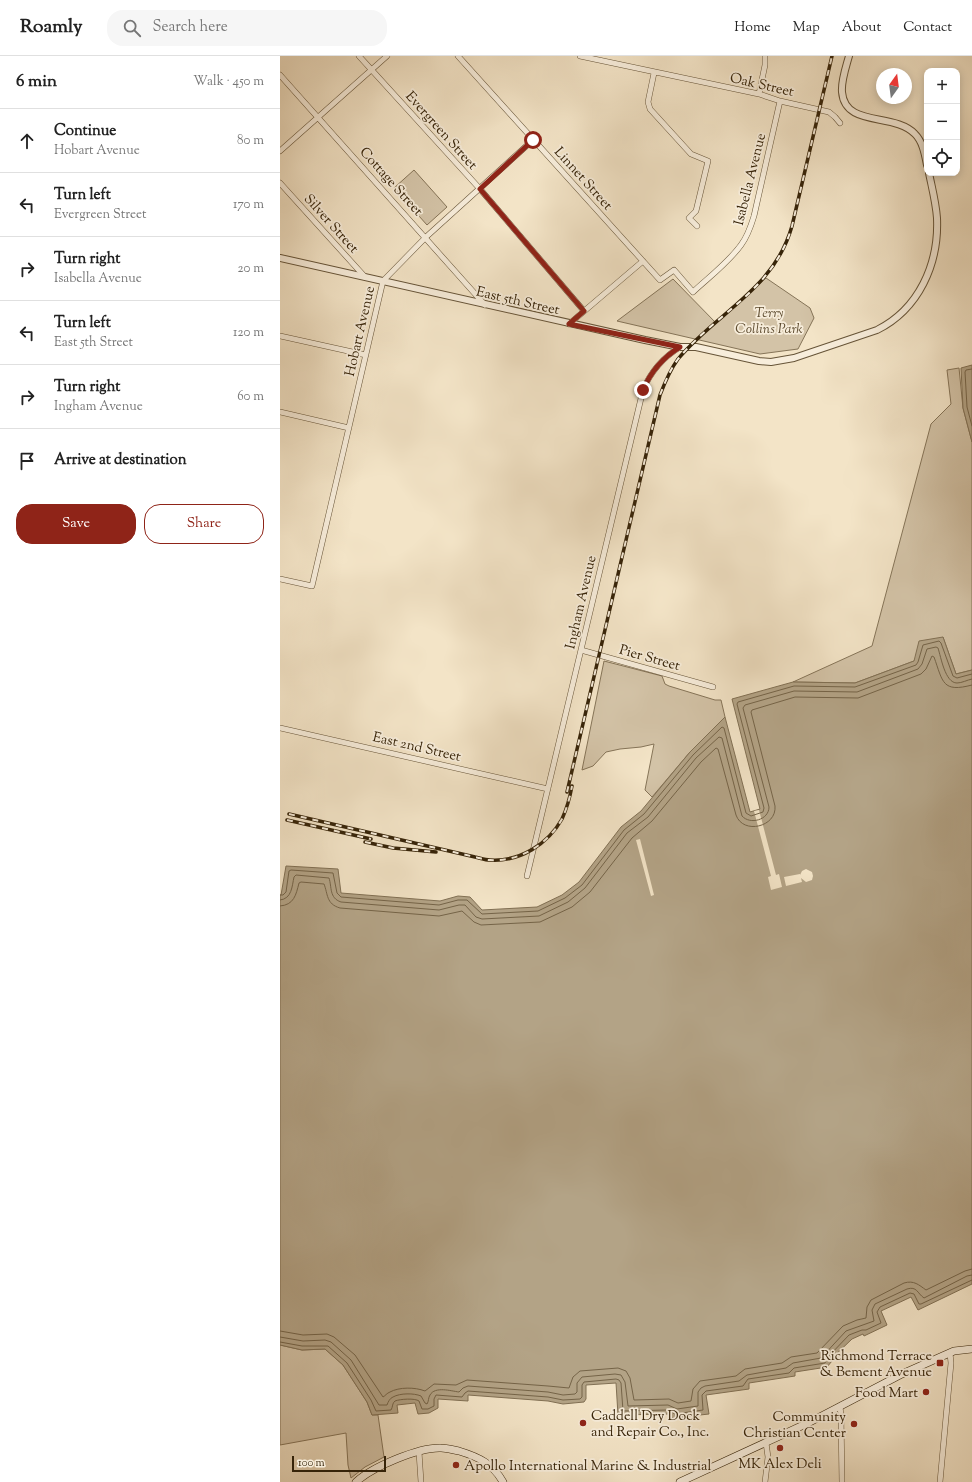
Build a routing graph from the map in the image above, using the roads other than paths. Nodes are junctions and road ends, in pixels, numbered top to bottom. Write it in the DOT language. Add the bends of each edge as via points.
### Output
graph roads {
  1 [pos="359,56"];
  2 [pos="388,56"];
  3 [pos="458,56"];
  4 [pos="580,56"];
  5 [pos="766,56"];
  6 [pos="849,56"];
  7 [pos="372,70"];
  8 [pos="654,73"];
  9 [pos="280,75"];
  10 [pos="758,94"];
  11 [pos="780,101"];
  12 [pos="318,117"];
  13 [pos="840,123"];
  14 [pos="533,140"];
  15 [pos="280,151"];
  16 [pos="924,152"];
  17 [pos="930,176"];
  18 [pos="280,183"];
  19 [pos="480,189"];
  20 [pos="697,226"];
  21 [pos="426,237"];
  22 [pos="280,258"];
  23 [pos="643,262"];
  24 [pos="366,278"];
  25 [pos="660,280"];
  26 [pos="383,281"];
  27 [pos="485,305"];
  28 [pos="584,311"];
  29 [pos="569,324"];
  30 [pos="280,336"];
  31 [pos="680,347"];
  32 [pos="366,355"];
  33 [pos="280,412"];
  34 [pos="349,428"];
  35 [pos="280,579"];
  36 [pos="581,650"];
  37 [pos="713,687"];
  38 [pos="280,728"];
  39 [pos="548,788"];
  40 [pos="527,876"];
  41 [pos="972,1349"];
  42 [pos="950,1353"];
  43 [pos="840,1406"];
  44 [pos="766,1443"];
  45 [pos="419,1452"];
  46 [pos="358,1481"];
  47 [pos="422,1482"];
  48 [pos="503,1482"];
  49 [pos="680,1482"];
  50 [pos="765,1482"];
  51 [pos="842,1482"];
  52 [pos="940,1482"];
  1 -- 7 [label="street, Evergreen Street"];
  2 -- 7 [label="street"];
  3 -- 14 [label="street, Linnet Street"];
  4 -- 8 [label="street, Oak Street"];
  5 -- 10 [label="street"];
  6 -- 16 [label="street" via="841,90 847,107 861,116 907,127 917,136"];
  7 -- 12 [label="street"];
  7 -- 19 [label="street, Evergreen Street"];
  8 -- 10 [label="street, Oak Street"];
  8 -- 20 [label="street" via="648,102 650,109 691,154 708,161 696,211 689,218"];
  9 -- 12 [label="street, Cottage Street"];
  10 -- 11 [label="street, Oak Street"];
  11 -- 13 [label="street, Oak Street" via="829,112"];
  11 -- 25 [label="street, Isabella Avenue" via="754,216 742,245 693,292 674,270"];
  12 -- 15 [label="street"];
  12 -- 21 [label="street, Cottage Street"];
  14 -- 19 [label="street, Hobart Avenue"];
  14 -- 23 [label="street, Linnet Street"];
  17 -- 31 [label="street, East 5th Street" via="937,217 937,234 930,272 922,288 890,324 794,358 771,362 691,346"];
  18 -- 24 [label="street, Silver Street"];
  19 -- 21 [label="street, Hobart Avenue"];
  19 -- 28 [label="street, Evergreen Street"];
  21 -- 26 [label="street, Hobart Avenue"];
  21 -- 27 [label="street, Cottage Street"];
  22 -- 24 [label="street, East 5th Street"];
  23 -- 25 [label="street, Linnet Street"];
  23 -- 28 [label="street"];
  24 -- 26 [label="street, East 5th Street"];
  26 -- 27 [label="street, East 5th Street"];
  26 -- 32 [label="street, Hobart Avenue"];
  27 -- 29 [label="street, East 5th Street"];
  28 -- 29 [label="street"];
  29 -- 31 [label="street, East 5th Street"];
  30 -- 32 [label="street"];
  31 -- 36 [label="street, Ingham Avenue" via="661,361 648,377 643,390"];
  32 -- 34 [label="street, Hobart Avenue"];
  33 -- 34 [label="street"];
  34 -- 35 [label="street, Hobart Avenue" via="312,586"];
  36 -- 37 [label="street, Pier Street"];
  36 -- 39 [label="street, Ingham Avenue"];
  38 -- 39 [label="street, East 2nd Street"];
  39 -- 40 [label="street, Ingham Avenue"];
  41 -- 42 [label="main road"];
  42 -- 43 [label="main road"];
  42 -- 52 [label="street"];
  43 -- 44 [label="main road"];
  43 -- 51 [label="street"];
  44 -- 49 [label="main road"];
  44 -- 50 [label="street" via="768,1454"];
  45 -- 46 [label="main road" via="385,1463"];
  45 -- 47 [label="street"];
  45 -- 48 [label="main road" via="442,1448 472,1455 490,1465"];
}
